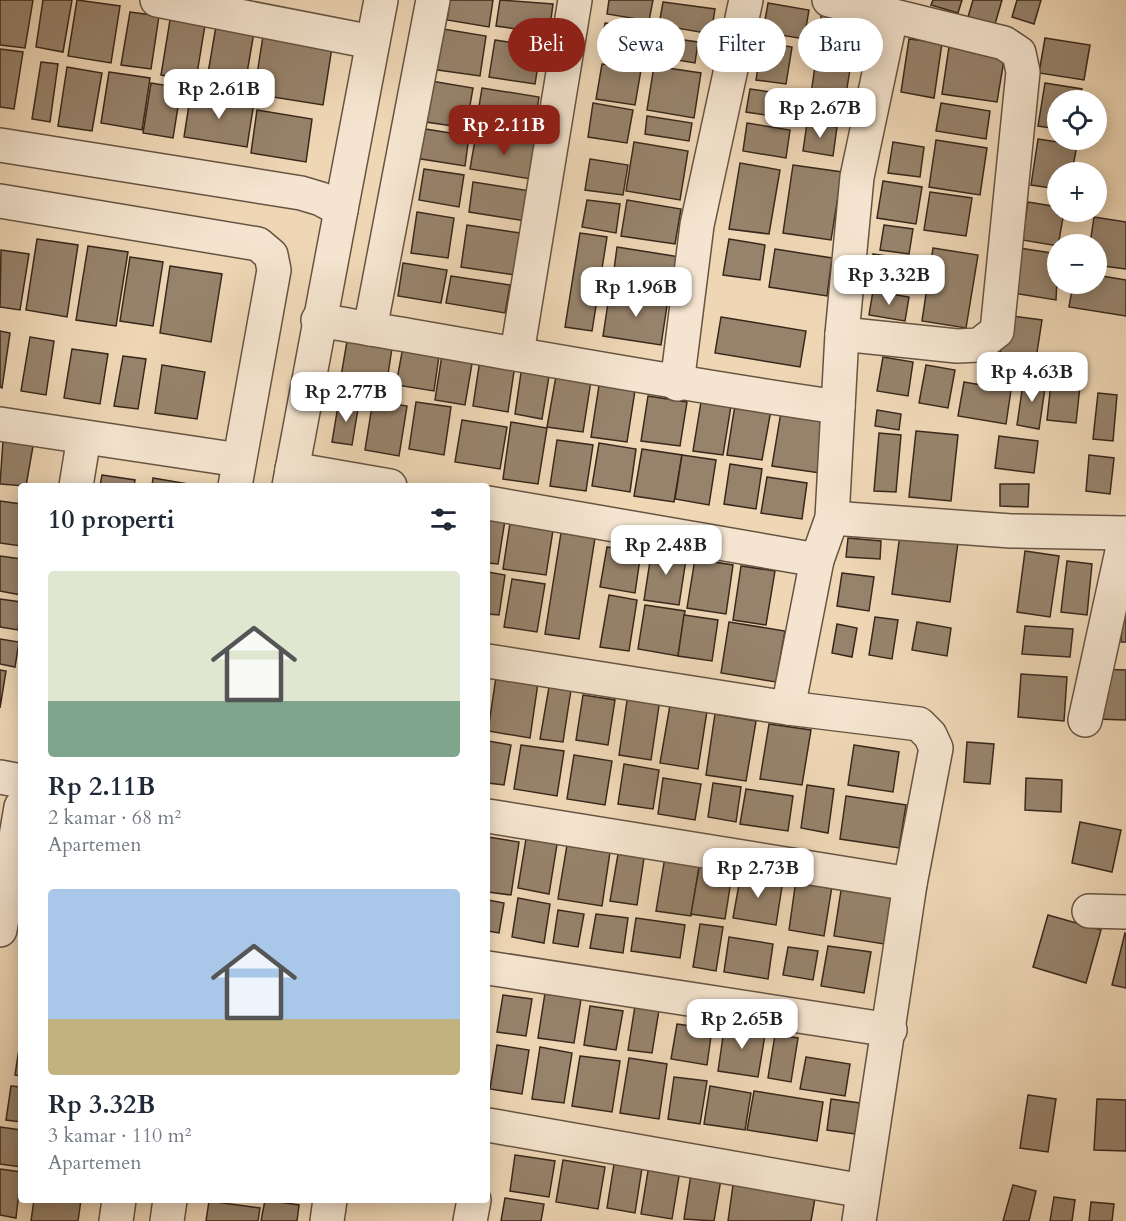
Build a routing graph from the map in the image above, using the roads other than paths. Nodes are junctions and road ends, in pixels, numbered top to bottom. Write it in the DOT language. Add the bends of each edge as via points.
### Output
graph roads {
  1 [pos="156,0"];
  2 [pos="381,0"];
  3 [pos="433,0"];
  4 [pos="575,0"];
  5 [pos="746,0"];
  6 [pos="829,0"];
  7 [pos="891,17"];
  8 [pos="372,42"];
  9 [pos="0,145"];
  10 [pos="0,201"];
  11 [pos="341,210"];
  12 [pos="318,320"];
  13 [pos="370,329"];
  14 [pos="842,334"];
  15 [pos="517,353"];
  16 [pos="677,384"];
  17 [pos="838,407"];
  18 [pos="0,423"];
  19 [pos="84,436"];
  20 [pos="237,473"];
  21 [pos="291,478"];
  22 [pos="76,483"];
  23 [pos="353,483"];
  24 [pos="490,503"];
  25 [pos="832,518"];
  26 [pos="1126,533"];
  27 [pos="817,560"];
  28 [pos="490,661"];
  29 [pos="788,708"];
  30 [pos="1085,720"];
  31 [pos="0,777"];
  32 [pos="18,780"];
  33 [pos="490,816"];
  34 [pos="18,825"];
  35 [pos="910,884"];
  36 [pos="1089,911"];
  37 [pos="1126,912"];
  38 [pos="0,930"];
  39 [pos="490,968"];
  40 [pos="890,1030"];
  41 [pos="490,1125"];
  42 [pos="119,1203"];
  43 [pos="170,1203"];
  44 [pos="330,1203"];
  45 [pos="473,1203"];
  46 [pos="861,1206"];
  47 [pos="116,1221"];
  48 [pos="167,1221"];
  49 [pos="327,1221"];
  50 [pos="470,1221"];
  1 -- 8 [label="street"];
  2 -- 8 [label="street"];
  3 -- 13 [label="street"];
  4 -- 15 [label="street"];
  5 -- 16 [label="street" via="697,225"];
  6 -- 7 [label="street"];
  7 -- 14 [label="street" via="857,177"];
  7 -- 14 [label="street" via="1004,44 1020,53 1023,72 997,331 979,345 957,346"];
  8 -- 11 [label="street"];
  9 -- 11 [label="street" via="302,193"];
  10 -- 20 [label="street" via="258,244 271,255 273,270"];
  11 -- 12 [label="street"];
  12 -- 13 [label="street"];
  12 -- 21 [label="street"];
  13 -- 15 [label="street"];
  14 -- 17 [label="street"];
  15 -- 16 [label="street"];
  16 -- 17 [label="street"];
  17 -- 25 [label="street"];
  18 -- 19 [label="street"];
  19 -- 20 [label="street"];
  19 -- 22 [label="street"];
  21 -- 23 [label="street"];
  24 -- 27 [label="street"];
  25 -- 26 [label="street" via="1011,531"];
  25 -- 27 [label="street"];
  26 -- 30 [label="street"];
  27 -- 29 [label="street"];
  28 -- 29 [label="street"];
  29 -- 35 [label="street" via="919,724 930,735 936,748"];
  31 -- 32 [label="street"];
  33 -- 35 [label="street"];
  34 -- 38 [label="street"];
  35 -- 40 [label="street"];
  36 -- 37 [label="street"];
  39 -- 40 [label="street"];
  40 -- 46 [label="street"];
  41 -- 46 [label="street"];
  42 -- 47 [label="street"];
  43 -- 48 [label="street"];
  44 -- 49 [label="street"];
  45 -- 50 [label="street"];
}
